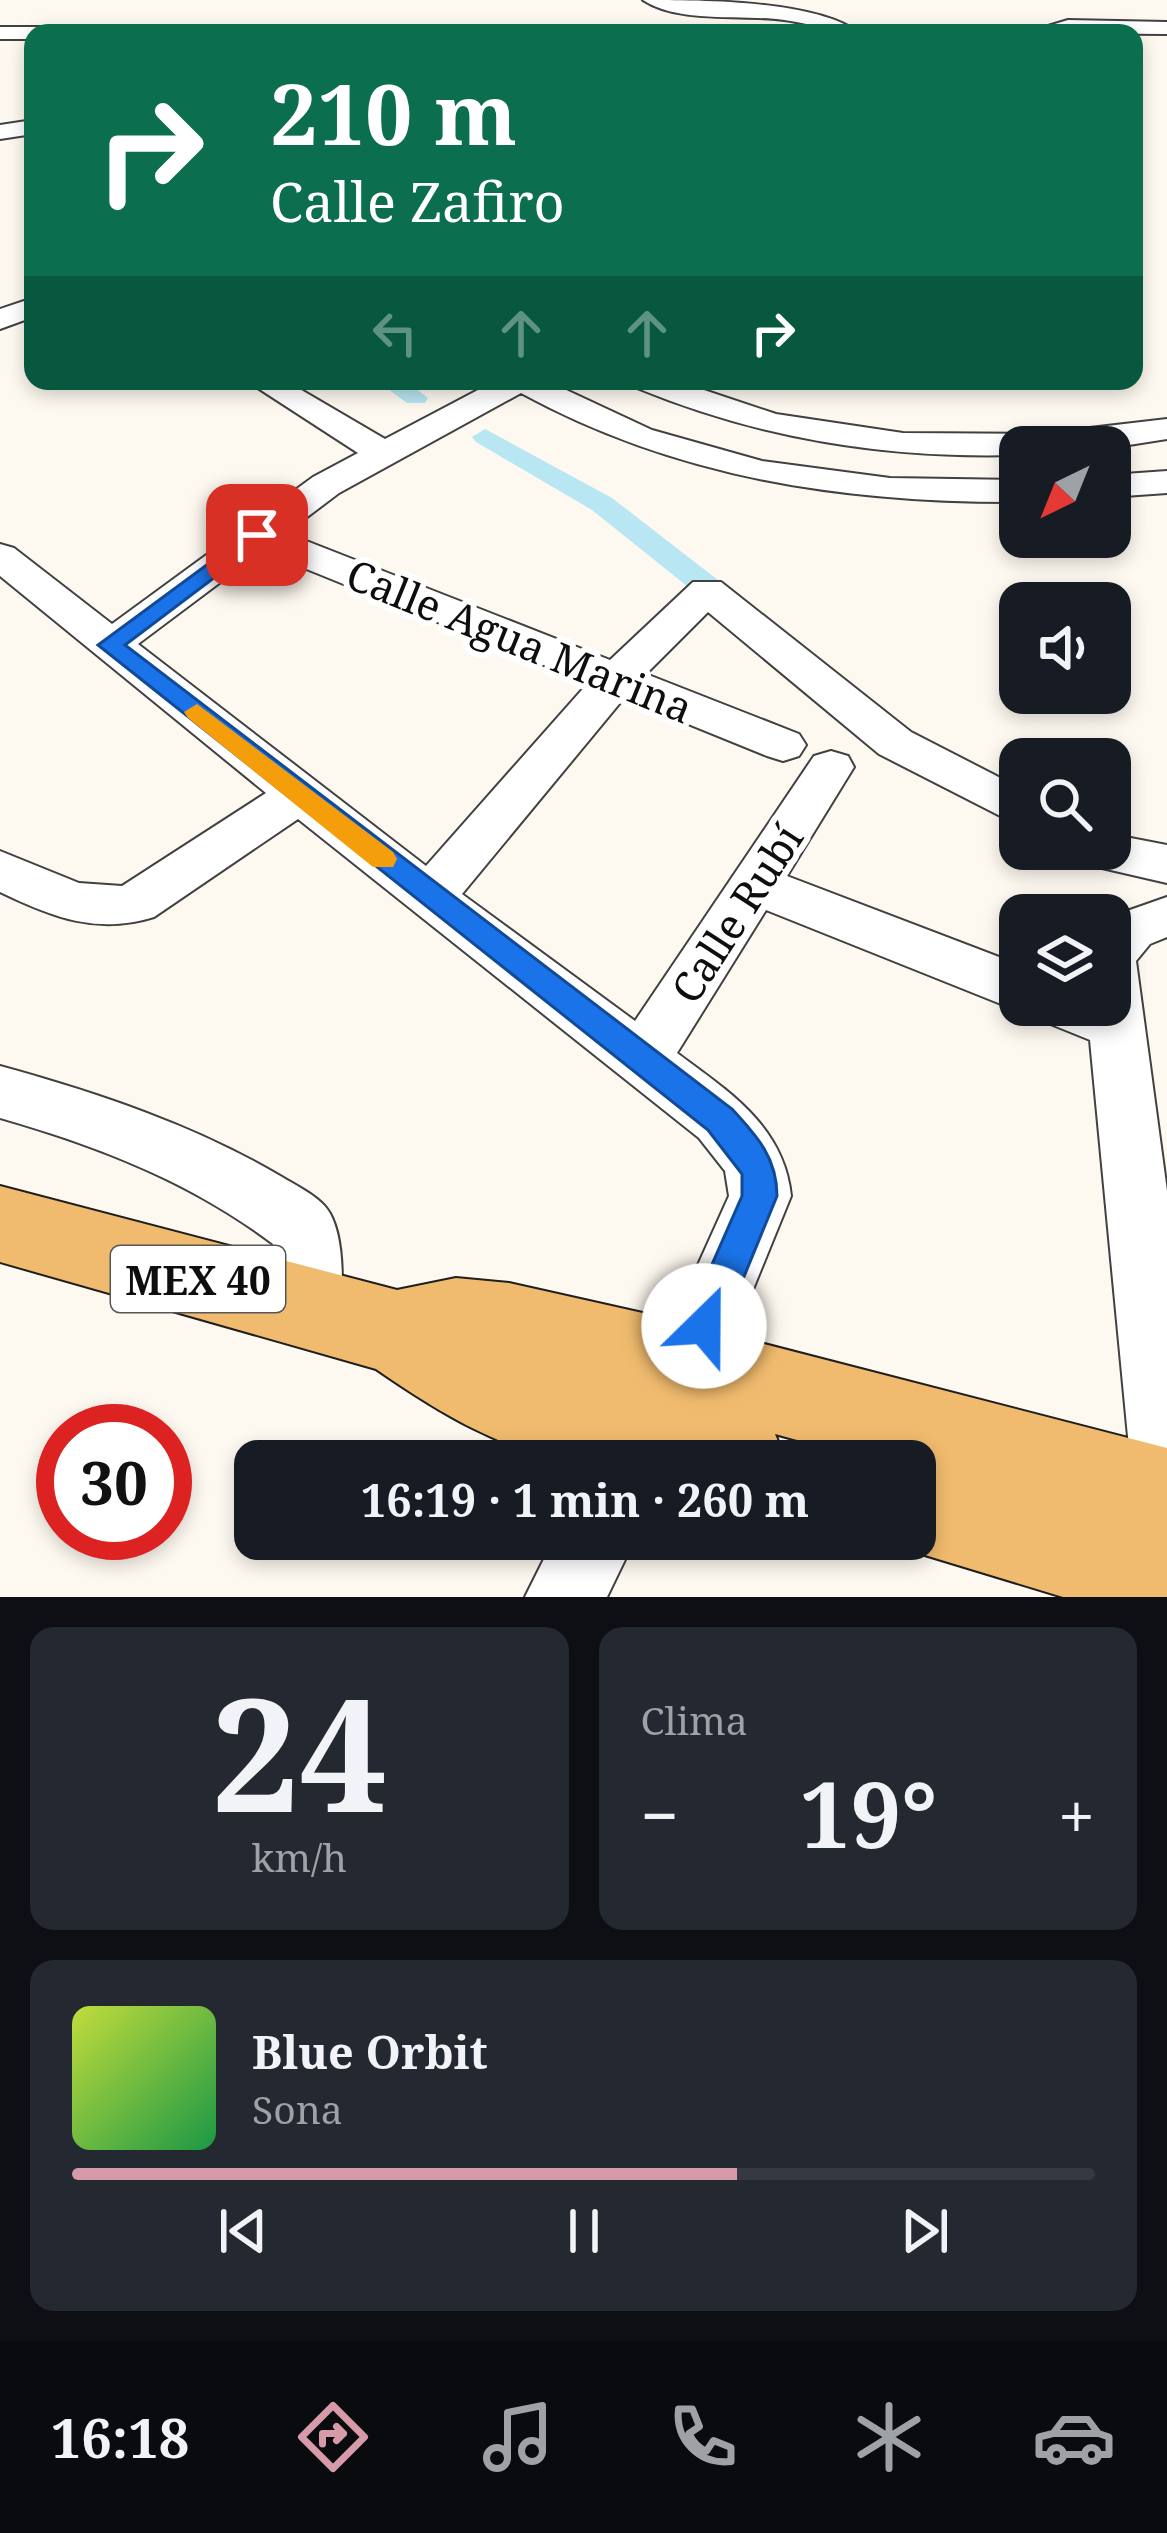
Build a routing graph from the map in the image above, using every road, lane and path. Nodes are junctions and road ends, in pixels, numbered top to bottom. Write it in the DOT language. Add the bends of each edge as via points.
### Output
graph roads {
  1 [pos="652,0"];
  2 [pos="829,24"];
  3 [pos="1071,24"];
  4 [pos="1120,24"];
  5 [pos="278,390"];
  6 [pos="503,390"];
  7 [pos="538,390"];
  8 [pos="672,390"];
  9 [pos="1167,429"];
  10 [pos="958,448"];
  11 [pos="381,452"];
  12 [pos="999,474"];
  13 [pos="1167,482"];
  14 [pos="1131,485"];
  15 [pos="999,488"];
  16 [pos="257,535"];
  17 [pos="0,556"];
  18 [pos="110,645"];
  19 [pos="617,678"];
  20 [pos="783,745"];
  21 [pos="831,767"];
  22 [pos="302,793"];
  23 [pos="999,798"];
  24 [pos="1131,857"];
  25 [pos="1167,865"];
  26 [pos="0,870"];
  27 [pos="754,884"];
  28 [pos="429,897"];
  29 [pos="999,980"];
  30 [pos="1122,1026"];
  31 [pos="641,1058"];
  32 [pos="0,1092"];
  33 [pos="0,1224"];
  34 [pos="310,1310"];
  35 [pos="660,1423"];
  36 [pos="696,1440"];
  37 [pos="876,1440"];
  38 [pos="936,1451"];
  39 [pos="1167,1468"];
  40 [pos="1167,1494"];
  41 [pos="936,1515"];
  42 [pos="585,1560"];
  43 [pos="1167,1578"];
  44 [pos="564,1597"];
  1 -- 2 [label="street"];
  3 -- 4 [label="street"];
  5 -- 11 [label="street"];
  6 -- 11 [label="street"];
  7 -- 15 [label="street" via="616,431 750,471 870,487"];
  8 -- 10 [label="street" via="782,424"];
  9 -- 10 [label="street"];
  10 -- 12 [label="street"];
  11 -- 16 [label="street"];
  13 -- 14 [label="street"];
  16 -- 18 [label="street"];
  16 -- 19 [label="street, Calle Agua Marina"];
  17 -- 18 [label="street"];
  18 -- 22 [label="street"];
  19 -- 20 [label="street, Calle Agua Marina"];
  19 -- 23 [label="street" via="707,591 896,743"];
  19 -- 28 [label="street"];
  21 -- 27 [label="street, Calle Rubí"];
  22 -- 26 [label="street" via="117,910 97,910"];
  22 -- 28 [label="street"];
  24 -- 25 [label="street"];
  27 -- 29 [label="street"];
  27 -- 31 [label="street, Calle Rubí"];
  28 -- 31 [label="street"];
  30 -- 39 [label="street"];
  31 -- 35 [label="street" via="720,1120 759,1172 760,1196"];
  32 -- 34 [label="street" via="115,1128 259,1193 304,1229"];
  33 -- 34 [label="main road, MEX 40"];
  34 -- 35 [label="main road, MEX 40" via="398,1332 515,1401"];
  35 -- 36 [label="main road, MEX 40"];
  35 -- 37 [label="main road, MEX 40"];
  38 -- 40 [label="main road, MEX 40"];
  41 -- 43 [label="main road"];
  42 -- 44 [label="street"];
}
